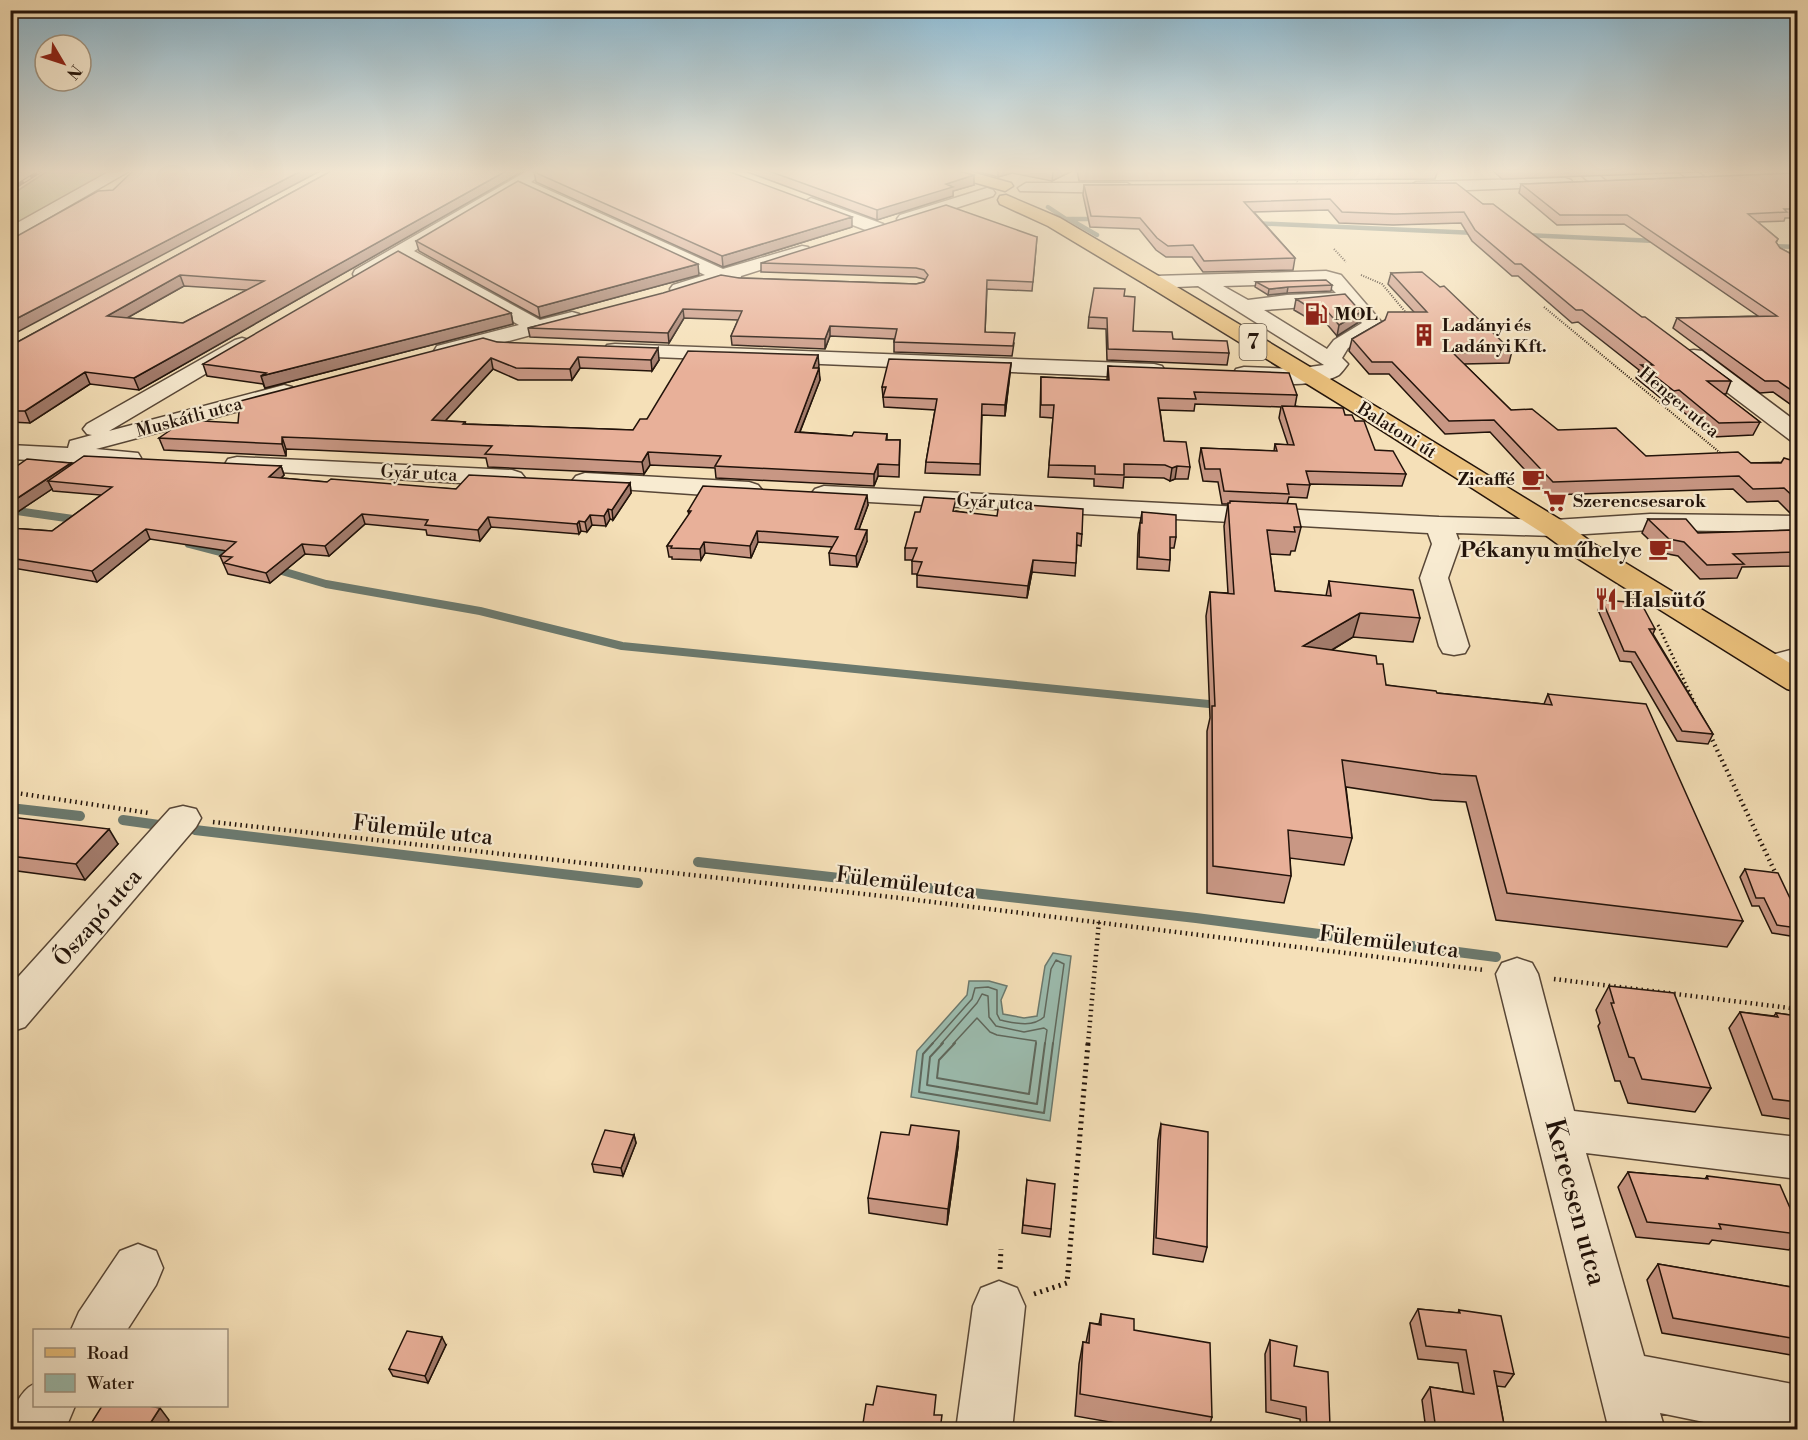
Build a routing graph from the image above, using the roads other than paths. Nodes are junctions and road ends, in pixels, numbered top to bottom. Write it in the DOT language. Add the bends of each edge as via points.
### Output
graph roads {
  1 [pos="425,237"];
  2 [pos="638,237"];
  3 [pos="1080,237"];
  4 [pos="822,245"];
  5 [pos="401,251"];
  6 [pos="722,276"];
  7 [pos="775,280"];
  8 [pos="1155,282"];
  9 [pos="1207,284"];
  10 [pos="341,286"];
  11 [pos="1278,287"];
  12 [pos="657,296"];
  13 [pos="1243,296"];
  14 [pos="1335,299"];
  15 [pos="589,314"];
  16 [pos="537,327"];
  17 [pos="261,333"];
  18 [pos="1293,338"];
  19 [pos="485,340"];
  20 [pos="1675,342"];
  21 [pos="547,347"];
  22 [pos="595,349"];
  23 [pos="427,355"];
  24 [pos="1330,359"];
  25 [pos="1169,372"];
  26 [pos="1229,374"];
  27 [pos="1308,376"];
  28 [pos="300,388"];
  29 [pos="1797,435"];
  30 [pos="10,452"];
  31 [pos="48,454"];
  32 [pos="155,460"];
  33 [pos="214,463"];
  34 [pos="1797,524"];
  35 [pos="1439,525"];
  36 [pos="1554,528"];
  37 [pos="1454,646"];
  38 [pos="1784,661"];
  39 [pos="1797,682"];
  40 [pos="183,818"];
  41 [pos="1517,975"];
  42 [pos="10,1016"];
  43 [pos="1556,1129"];
  44 [pos="1797,1158"];
  45 [pos="138,1268"];
  46 [pos="999,1306"];
  47 [pos="98,1329"];
  48 [pos="1624,1379"];
  49 [pos="47,1407"];
  50 [pos="1797,1413"];
  51 [pos="33,1430"];
  52 [pos="984,1430"];
  53 [pos="1637,1430"];
  1 -- 5 [label="street"];
  2 -- 6 [label="street"];
  3 -- 8 [label="main road, Balatoni út / 7"];
  4 -- 6 [label="street"];
  5 -- 10 [label="street"];
  5 -- 16 [label="street"];
  6 -- 7 [label="street"];
  6 -- 12 [label="street"];
  8 -- 9 [label="street"];
  8 -- 27 [label="main road, Balatoni út / 7"];
  9 -- 13 [label="street"];
  9 -- 24 [label="street" via="1334,279 1374,325 1341,344"];
  11 -- 14 [label="street" via="1317,287"];
  13 -- 14 [label="street" via="1287,301"];
  13 -- 18 [label="street"];
  14 -- 18 [label="street" via="1353,321"];
  15 -- 16 [label="street"];
  16 -- 19 [label="street"];
  17 -- 31 [label="street"];
  18 -- 24 [label="street"];
  19 -- 21 [label="street" via="499,345"];
  19 -- 23 [label="street"];
  20 -- 29 [label="street"];
  22 -- 25 [label="street"];
  24 -- 27 [label="street" via="1337,364 1336,368"];
  26 -- 27 [label="street"];
  27 -- 36 [label="main road, Balatoni út / 7"];
  28 -- 31 [label="street, Muskátli utca"];
  30 -- 31 [label="street"];
  31 -- 32 [label="street"];
  33 -- 35 [label="street, Gyár utca"];
  34 -- 36 [label="street, Gyár utca" via="1650,522"];
  35 -- 36 [label="street, Gyár utca"];
  35 -- 37 [label="street" via="1446,544 1434,578"];
  36 -- 38 [label="main road, Balatoni út / 7" via="1646,588"];
  38 -- 39 [label="main road, Balatoni út / 7"];
  40 -- 42 [label="street, Őszapó utca"];
  41 -- 43 [label="street, Kerecsen utca"];
  43 -- 44 [label="street"];
  43 -- 48 [label="street, Kerecsen utca"];
  45 -- 47 [label="street"];
  46 -- 52 [label="street"];
  48 -- 50 [label="street"];
  48 -- 53 [label="street, Kerecsen utca"];
  49 -- 51 [label="street"];
}
